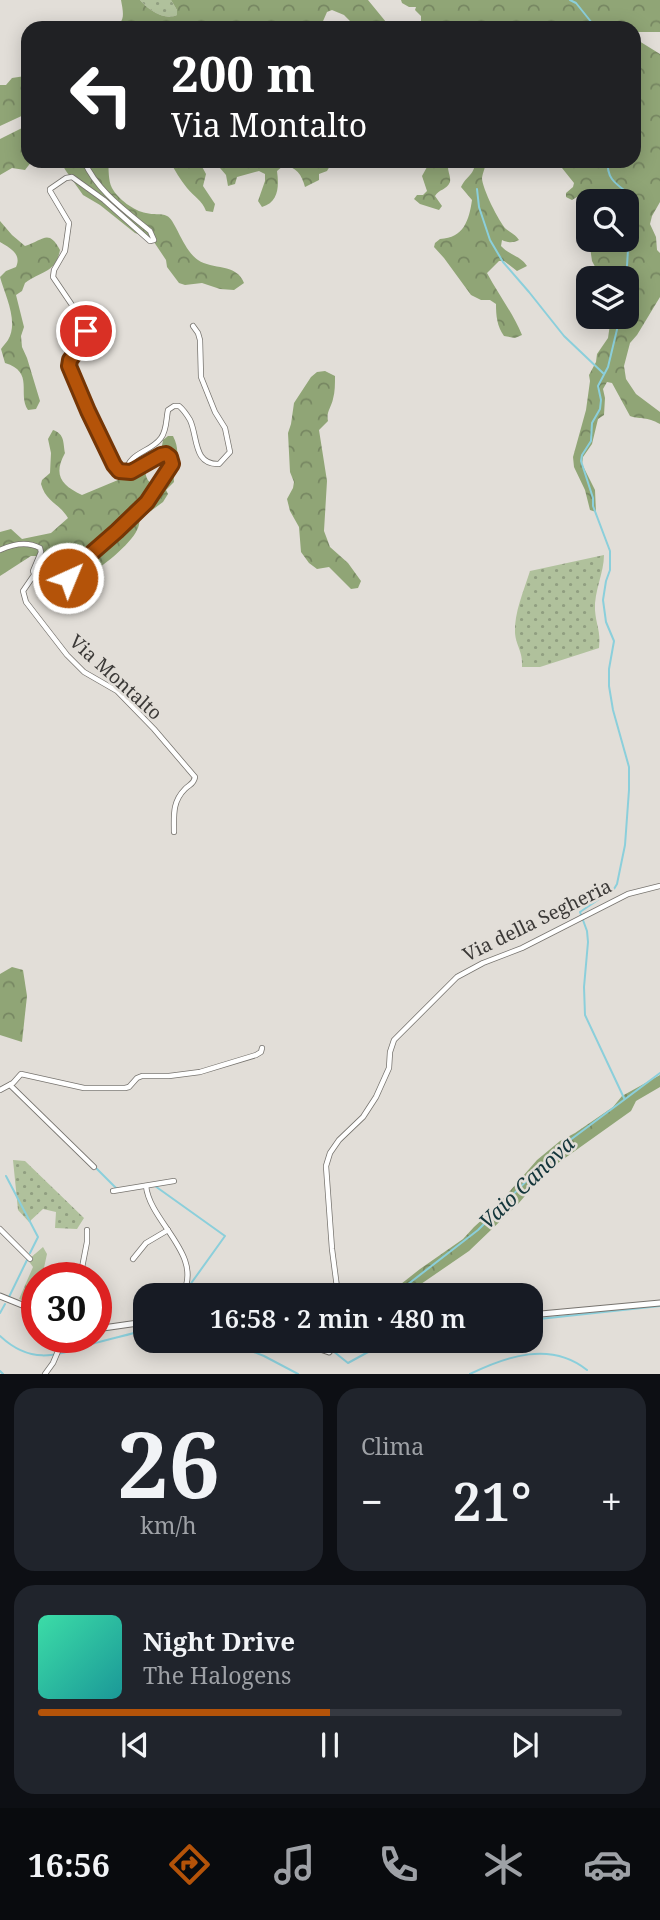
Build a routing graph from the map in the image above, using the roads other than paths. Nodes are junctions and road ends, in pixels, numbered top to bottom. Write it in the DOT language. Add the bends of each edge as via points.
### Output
graph roads {
  1 [pos="89,168"];
  2 [pos="193,326"];
  3 [pos="125,472"];
  4 [pos="0,550"];
  5 [pos="34,576"];
  6 [pos="174,832"];
  7 [pos="660,886"];
  8 [pos="262,1048"];
  9 [pos="9,1085"];
  10 [pos="0,1090"];
  11 [pos="94,1167"];
  12 [pos="174,1181"];
  13 [pos="146,1186"];
  14 [pos="113,1191"];
  15 [pos="0,1229"];
  16 [pos="87,1230"];
  17 [pos="168,1230"];
  18 [pos="30,1259"];
  19 [pos="133,1259"];
  20 [pos="83,1262"];
  21 [pos="186,1283"];
  22 [pos="336,1283"];
  23 [pos="0,1296"];
  24 [pos="660,1303"];
  25 [pos="21,1305"];
  26 [pos="543,1314"];
  27 [pos="133,1324"];
  28 [pos="112,1327"];
  29 [pos="57,1353"];
  30 [pos="45,1374"];
  1 -- 3 [label="street" via="112,200 154,237 150,241 72,177 50,188 69,223 65,251 53,277 87,336 69,366 114,465"];
  2 -- 3 [label="street" via="200,340 201,377 225,428 230,452 219,464 204,461 190,420 174,406 168,410 161,438 132,458"];
  3 -- 5 [label="street" via="166,454 172,464 147,502 73,574 41,580"];
  4 -- 5 [label="street, Via Montalto" via="23,544 40,548"];
  5 -- 6 [label="street, Via Montalto" via="23,591 26,602 52,638 84,672 117,691 195,777 177,799"];
  7 -- 22 [label="street, Via della Segheria" via="628,894 457,977 394,1040 389,1068 376,1097 339,1140 326,1166"];
  8 -- 9 [label="street" via="256,1055 211,1070 142,1076 125,1088 84,1088 21,1074"];
  9 -- 10 [label="street"];
  9 -- 11 [label="street"];
  12 -- 13 [label="street"];
  13 -- 14 [label="street"];
  13 -- 17 [label="street" via="149,1200"];
  15 -- 18 [label="street"];
  16 -- 20 [label="street"];
  17 -- 19 [label="street" via="146,1243"];
  17 -- 21 [label="street" via="184,1257"];
  23 -- 25 [label="street"];
  24 -- 26 [label="street"];
  27 -- 28 [label="street"];
  29 -- 30 [label="street"];
}
